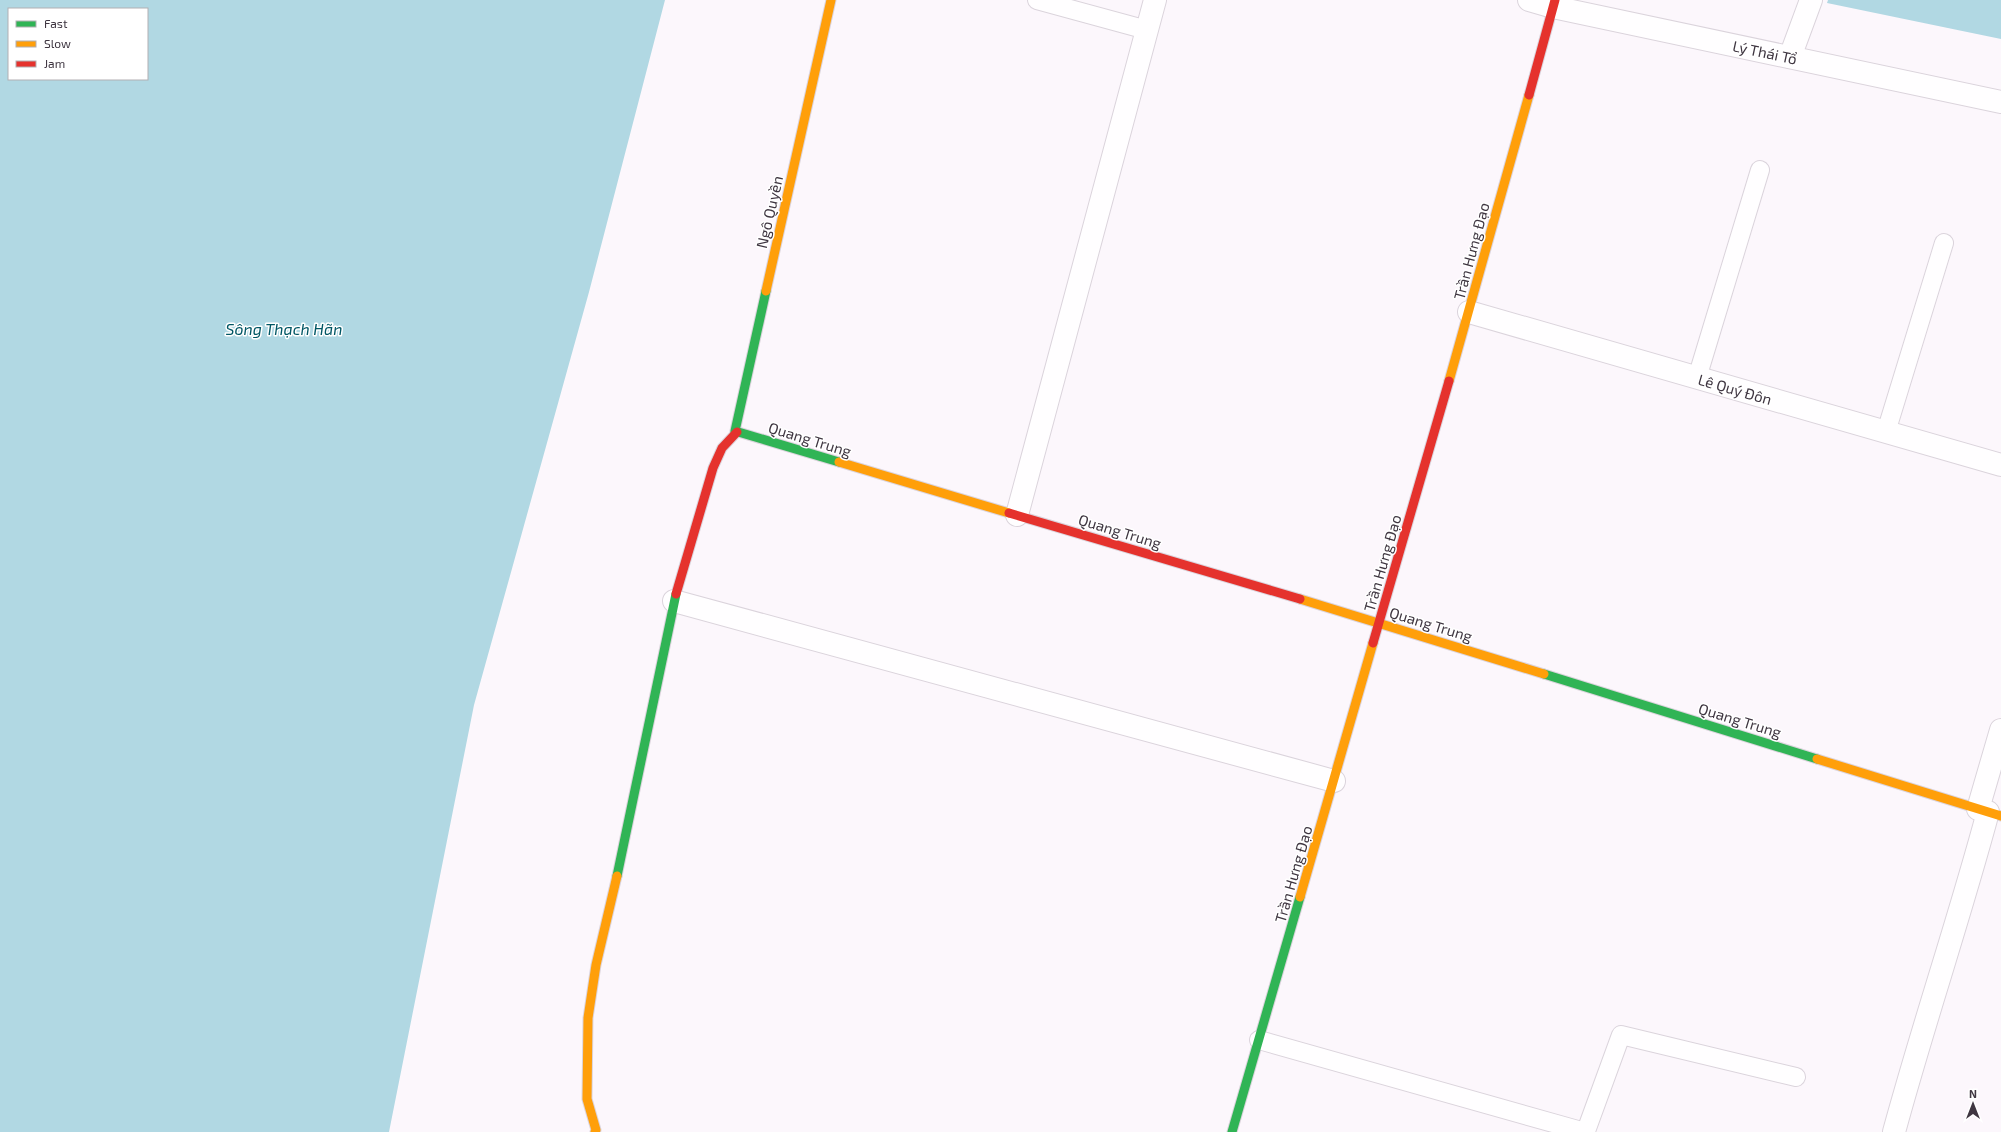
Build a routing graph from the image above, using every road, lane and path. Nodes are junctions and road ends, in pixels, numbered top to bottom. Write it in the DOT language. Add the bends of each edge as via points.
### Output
graph roads {
  1 [pos="831,0"];
  2 [pos="1037,0"];
  3 [pos="1155,0"];
  4 [pos="1529,0"];
  5 [pos="1811,0"];
  6 [pos="1554,4"];
  7 [pos="1147,30"];
  8 [pos="1790,57"];
  9 [pos="2001,102"];
  10 [pos="1760,170"];
  11 [pos="1944,243"];
  12 [pos="1469,312"];
  13 [pos="1697,378"];
  14 [pos="736,431"];
  15 [pos="1886,432"];
  16 [pos="2001,465"];
  17 [pos="1017,515"];
  18 [pos="674,601"];
  19 [pos="1380,623"];
  20 [pos="2001,730"];
  21 [pos="1334,781"];
  22 [pos="1989,813"];
  23 [pos="1259,1040"];
  24 [pos="1796,1077"];
  25 [pos="597,1131"];
  26 [pos="1586,1131"];
  27 [pos="1232,1132"];
  28 [pos="1894,1132"];
  1 -- 14 [label="street, Ngô Quyền"];
  2 -- 7 [label="lane"];
  3 -- 7 [label="street"];
  4 -- 6 [label="street, Lý Thái Tổ"];
  5 -- 8 [label="street"];
  6 -- 8 [label="street, Lý Thái Tổ"];
  6 -- 12 [label="street, Trần Hưng Đạo"];
  7 -- 17 [label="street"];
  8 -- 9 [label="street, Lý Thái Tổ"];
  10 -- 13 [label="lane"];
  11 -- 15 [label="lane"];
  12 -- 13 [label="street, Lê Quý Đôn"];
  12 -- 19 [label="street, Trần Hưng Đạo"];
  13 -- 15 [label="street, Lê Quý Đôn"];
  14 -- 17 [label="street, Quang Trung"];
  14 -- 18 [label="street" via="722,448 713,468"];
  15 -- 16 [label="street, Lê Quý Đôn"];
  17 -- 19 [label="street, Quang Trung"];
  18 -- 21 [label="street"];
  18 -- 25 [label="street" via="625,844 596,965 588,1018 587,1098"];
  19 -- 21 [label="street, Trần Hưng Đạo"];
  19 -- 22 [label="street, Quang Trung"];
  20 -- 22 [label="street"];
  21 -- 23 [label="street, Trần Hưng Đạo"];
  22 -- 28 [label="street" via="1912,1063"];
  23 -- 26 [label="lane"];
  23 -- 27 [label="street, Trần Hưng Đạo"];
  24 -- 26 [label="lane" via="1621,1035"];
}
